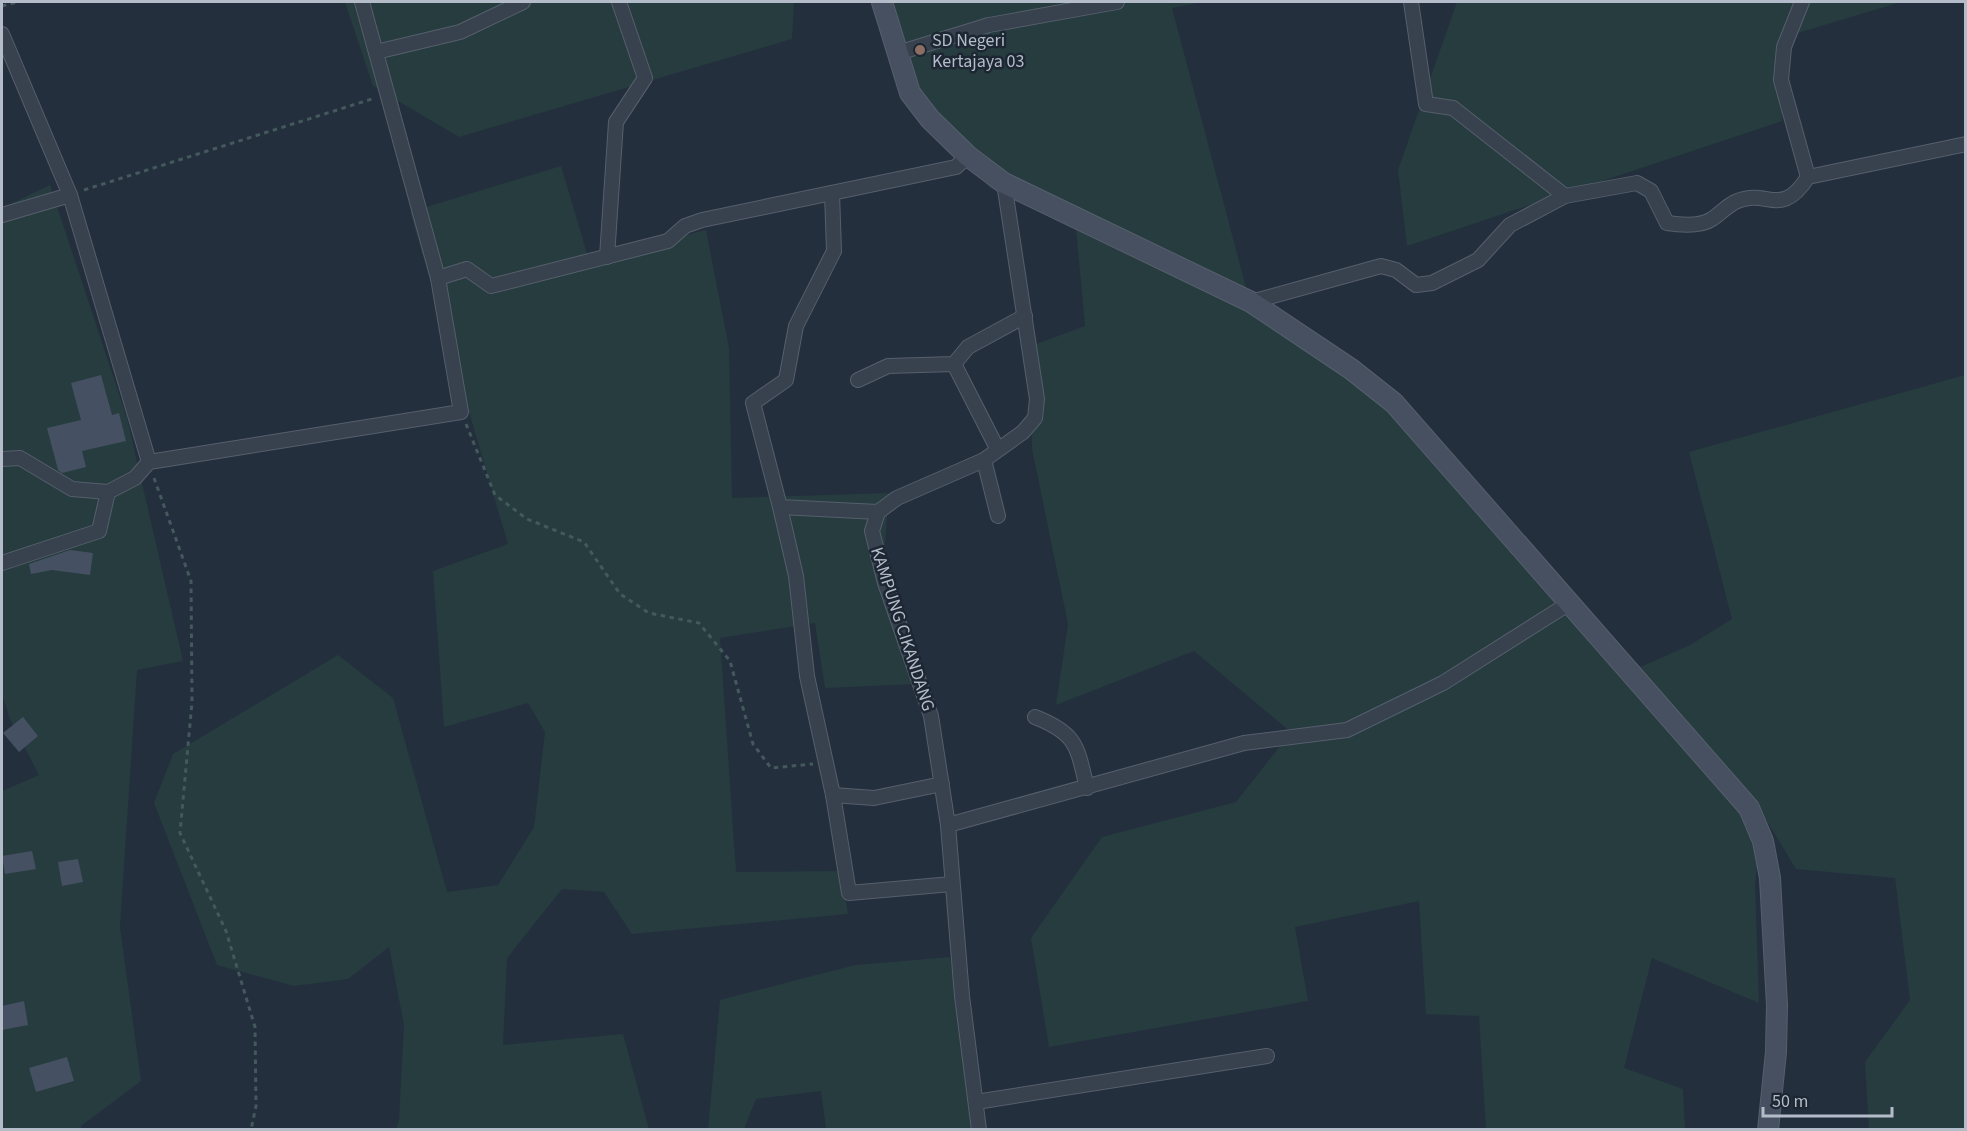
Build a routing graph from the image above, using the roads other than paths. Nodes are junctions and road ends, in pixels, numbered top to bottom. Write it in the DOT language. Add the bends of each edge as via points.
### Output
graph roads {
  1 [pos="362,2"];
  2 [pos="523,2"];
  3 [pos="619,2"];
  4 [pos="882,2"];
  5 [pos="1117,2"];
  6 [pos="1411,2"];
  7 [pos="1802,2"];
  8 [pos="2,34"];
  9 [pos="376,52"];
  10 [pos="898,52"];
  11 [pos="1965,144"];
  12 [pos="968,156"];
  13 [pos="1808,177"];
  14 [pos="1004,183"];
  15 [pos="832,193"];
  16 [pos="70,195"];
  17 [pos="1565,196"];
  18 [pos="2,215"];
  19 [pos="607,256"];
  20 [pos="438,278"];
  21 [pos="1251,302"];
  22 [pos="1025,316"];
  23 [pos="954,364"];
  24 [pos="858,380"];
  25 [pos="997,448"];
  26 [pos="2,459"];
  27 [pos="984,460"];
  28 [pos="149,462"];
  29 [pos="108,492"];
  30 [pos="780,507"];
  31 [pos="878,512"];
  32 [pos="998,516"];
  33 [pos="2,563"];
  34 [pos="1568,604"];
  35 [pos="1035,717"];
  36 [pos="942,784"];
  37 [pos="1087,788"];
  38 [pos="833,795"];
  39 [pos="948,825"];
  40 [pos="952,884"];
  41 [pos="1267,1056"];
  42 [pos="976,1102"];
  43 [pos="979,1130"];
  44 [pos="1768,1130"];
  1 -- 9 [label="street"];
  2 -- 9 [label="street" via="460,32"];
  3 -- 19 [label="street" via="645,78 616,122"];
  4 -- 10 [label="street"];
  5 -- 10 [label="street" via="989,25"];
  6 -- 17 [label="street" via="1426,104 1453,108"];
  7 -- 13 [label="street" via="1784,47 1780,80"];
  8 -- 16 [label="street"];
  9 -- 20 [label="street"];
  10 -- 12 [label="street" via="910,93"];
  11 -- 13 [label="street"];
  12 -- 14 [label="street"];
  12 -- 15 [label="street" via="956,167"];
  13 -- 17 [label="street" via="1797,194 1782,201 1734,202 1709,221 1683,226 1667,223 1651,191 1636,183"];
  14 -- 21 [label="street"];
  14 -- 22 [label="street"];
  15 -- 19 [label="street" via="702,220 685,226 668,241"];
  15 -- 30 [label="street" via="834,251 796,326 786,380 753,403"];
  16 -- 18 [label="street"];
  16 -- 28 [label="street"];
  17 -- 21 [label="street" via="1510,225 1478,260 1432,283 1416,285 1396,270 1381,266"];
  19 -- 20 [label="street" via="491,286 467,269"];
  20 -- 28 [label="street" via="461,412"];
  21 -- 34 [label="street" via="1394,403"];
  22 -- 23 [label="street" via="968,347"];
  22 -- 25 [label="street" via="1037,399 1035,418 1023,432"];
  23 -- 24 [label="street" via="888,366"];
  23 -- 25 [label="street"];
  25 -- 27 [label="street"];
  26 -- 29 [label="street" via="20,458 72,489"];
  27 -- 31 [label="street" via="897,498"];
  27 -- 32 [label="street"];
  28 -- 29 [label="street" via="135,478"];
  29 -- 33 [label="street" via="99,531"];
  30 -- 31 [label="street"];
  30 -- 38 [label="street" via="796,576 807,676"];
  31 -- 36 [label="street, KAMPUNG CIKANDANG" via="872,531 885,583 931,716"];
  34 -- 37 [label="street" via="1443,683 1347,730 1245,743"];
  34 -- 44 [label="street" via="1749,808 1763,841 1770,878 1777,1005"];
  35 -- 37 [label="street" via="1059,727 1077,747"];
  36 -- 38 [label="street" via="873,798"];
  36 -- 39 [label="street, KAMPUNG CIKANDANG"];
  37 -- 39 [label="street"];
  38 -- 40 [label="street" via="849,892"];
  39 -- 40 [label="street, KAMPUNG CIKANDANG"];
  40 -- 42 [label="street, KAMPUNG CIKANDANG"];
  41 -- 42 [label="street"];
  42 -- 43 [label="street, KAMPUNG CIKANDANG"];
}
